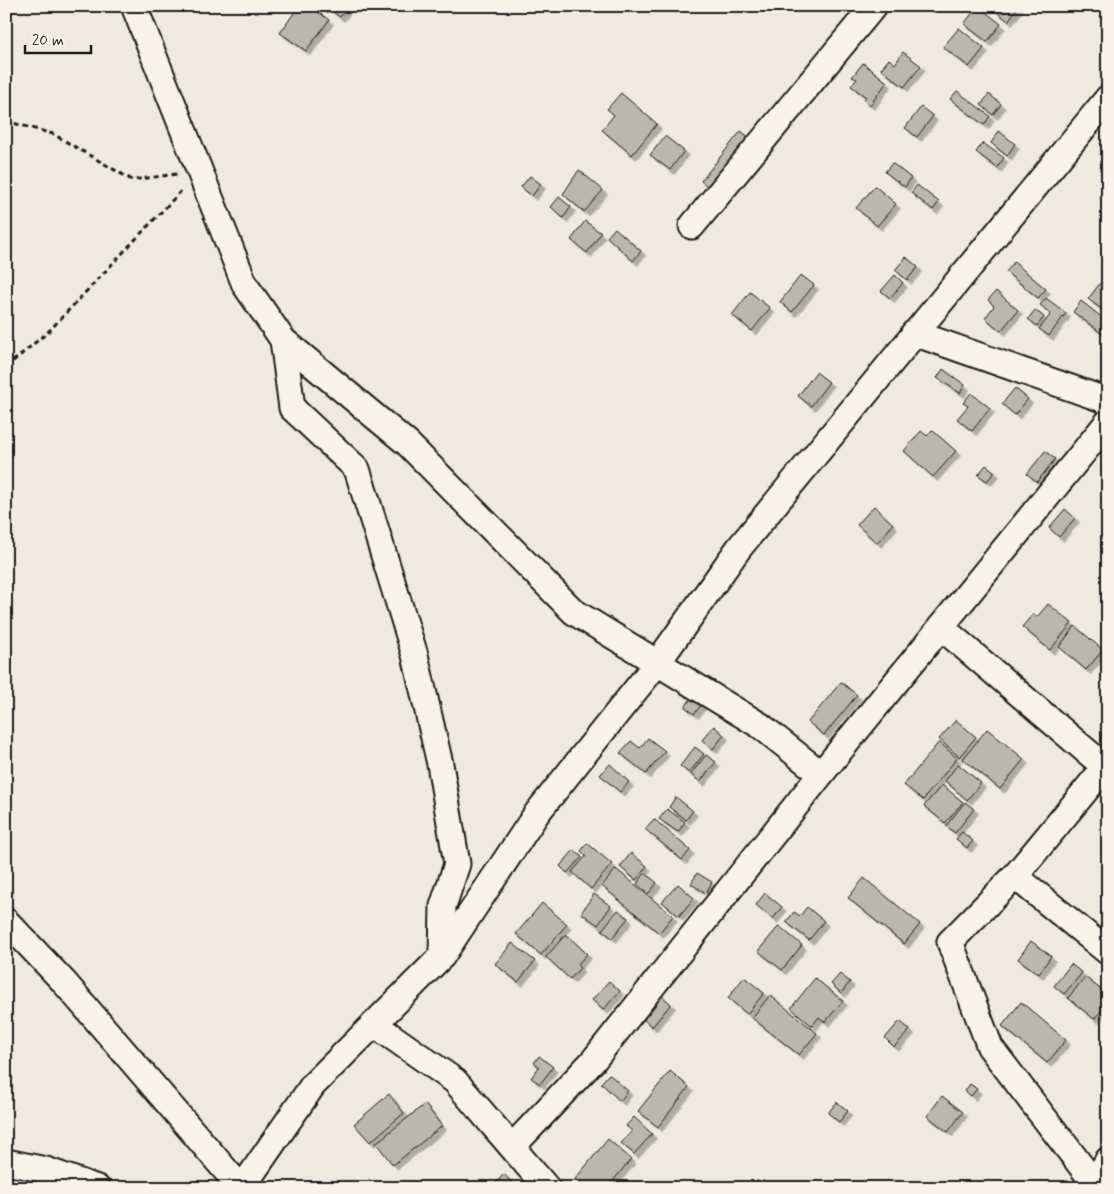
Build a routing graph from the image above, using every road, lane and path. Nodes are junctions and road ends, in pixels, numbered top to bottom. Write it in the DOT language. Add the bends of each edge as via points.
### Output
graph roads {
  1 [pos="134,6"];
  2 [pos="874,6"];
  3 [pos="1108,98"];
  4 [pos="6,121"];
  5 [pos="199,171"];
  6 [pos="692,226"];
  7 [pos="914,333"];
  8 [pos="282,340"];
  9 [pos="6,367"];
  10 [pos="1108,401"];
  11 [pos="1108,422"];
  12 [pos="941,627"];
  13 [pos="658,662"];
  14 [pos="1107,766"];
  15 [pos="821,774"];
  16 [pos="1015,876"];
  17 [pos="6,921"];
  18 [pos="1108,952"];
  19 [pos="442,956"];
  20 [pos="374,1024"];
  21 [pos="512,1147"];
  22 [pos="1108,1160"];
  23 [pos="6,1162"];
  24 [pos="1096,1186"];
  25 [pos="97,1188"];
  26 [pos="241,1188"];
  27 [pos="547,1188"];
  1 -- 5 [label="street"];
  2 -- 6 [label="street"];
  3 -- 7 [label="street"];
  4 -- 5 [label="path" via="53,134 132,180"];
  5 -- 8 [label="street" via="245,286"];
  5 -- 9 [label="path" via="48,332"];
  7 -- 10 [label="street"];
  7 -- 13 [label="street" via="739,548"];
  8 -- 13 [label="street" via="408,444 574,612"];
  8 -- 19 [label="street" via="292,408 357,469 415,655 440,764 457,864 442,906"];
  11 -- 12 [label="street"];
  12 -- 14 [label="street"];
  12 -- 15 [label="street"];
  13 -- 15 [label="street" via="761,726"];
  13 -- 19 [label="street" via="537,813"];
  14 -- 16 [label="street"];
  15 -- 21 [label="street" via="593,1061"];
  16 -- 18 [label="street"];
  16 -- 24 [label="street" via="950,942 990,1047"];
  17 -- 26 [label="street" via="64,982"];
  19 -- 20 [label="street"];
  20 -- 21 [label="street" via="455,1081"];
  20 -- 26 [label="street" via="313,1085"];
  21 -- 27 [label="street"];
  22 -- 24 [label="street"];
  23 -- 25 [label="street" via="46,1170"];
}
